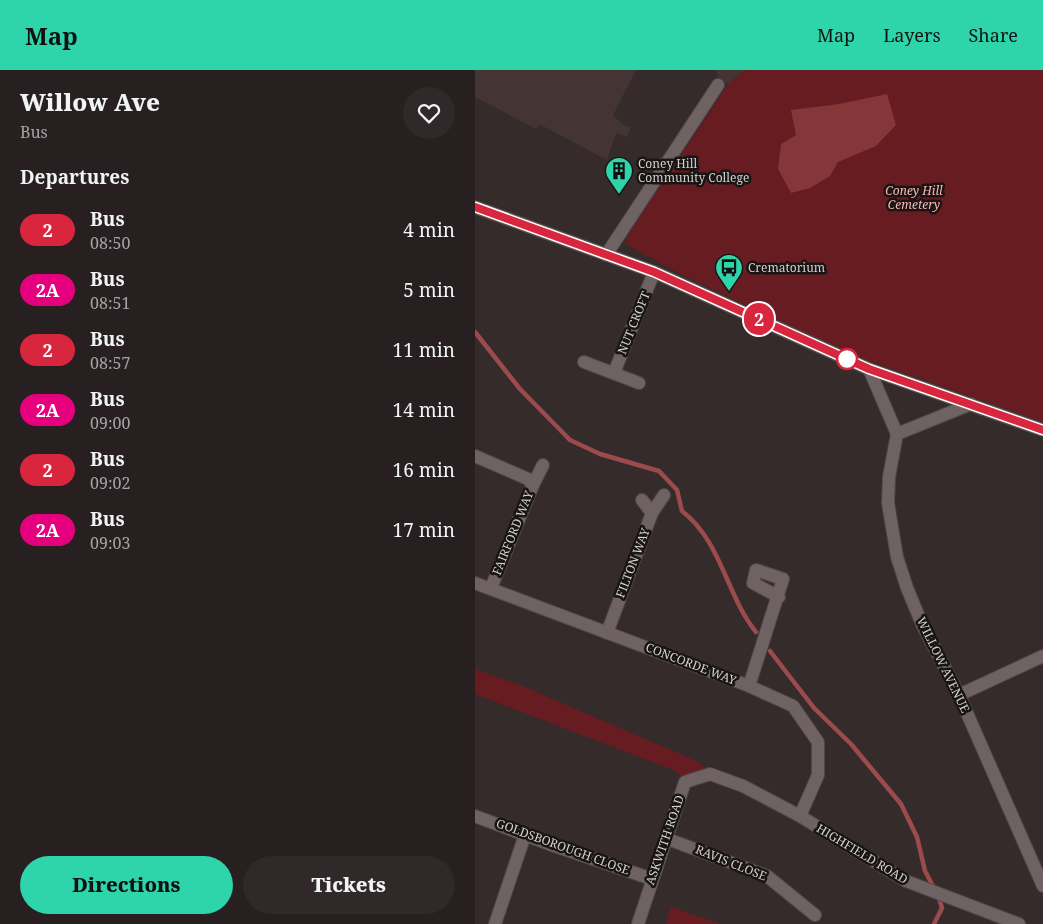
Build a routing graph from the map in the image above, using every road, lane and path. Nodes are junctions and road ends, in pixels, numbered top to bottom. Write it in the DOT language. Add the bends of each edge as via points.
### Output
graph roads {
  1 [pos="718,85"];
  2 [pos="475,207"];
  3 [pos="606,255"];
  4 [pos="654,272"];
  5 [pos="584,362"];
  6 [pos="869,369"];
  7 [pos="614,373"];
  8 [pos="639,383"];
  9 [pos="971,404"];
  10 [pos="1043,430"];
  11 [pos="897,434"];
  12 [pos="477,453"];
  13 [pos="543,465"];
  14 [pos="533,485"];
  15 [pos="664,495"];
  16 [pos="642,500"];
  17 [pos="652,513"];
  18 [pos="475,583"];
  19 [pos="491,588"];
  20 [pos="779,597"];
  21 [pos="607,633"];
  22 [pos="1043,656"];
  23 [pos="749,686"];
  24 [pos="959,695"];
  25 [pos="710,774"];
  26 [pos="475,816"];
  27 [pos="800,816"];
  28 [pos="525,836"];
  29 [pos="665,838"];
  30 [pos="652,878"];
  31 [pos="1043,886"];
  32 [pos="815,915"];
  33 [pos="495,924"];
  34 [pos="638,924"];
  35 [pos="1019,924"];
  1 -- 3 [label="street"];
  2 -- 3 [label="street"];
  3 -- 4 [label="street"];
  4 -- 6 [label="street"];
  4 -- 7 [label="street, NUT CROFT"];
  5 -- 7 [label="street"];
  6 -- 9 [label="street"];
  6 -- 11 [label="street"];
  7 -- 8 [label="street"];
  9 -- 10 [label="street"];
  9 -- 11 [label="street"];
  11 -- 24 [label="street, WILLOW AVENUE" via="888,503 897,557 922,624"];
  12 -- 14 [label="street, FAIRFORD WAY" via="528,478"];
  13 -- 14 [label="street"];
  14 -- 19 [label="street, FAIRFORD WAY"];
  15 -- 17 [label="street, FILTON WAY"];
  16 -- 17 [label="street"];
  17 -- 21 [label="street, FILTON WAY"];
  18 -- 19 [label="street, CONCORDE WAY"];
  19 -- 21 [label="street, CONCORDE WAY"];
  20 -- 23 [label="street"];
  21 -- 23 [label="street, CONCORDE WAY"];
  22 -- 24 [label="street"];
  23 -- 27 [label="street, CONCORDE WAY" via="793,706 818,742 818,775"];
  24 -- 31 [label="street, WILLOW AVENUE"];
  25 -- 27 [label="street, HIGHFIELD ROAD" via="743,786"];
  25 -- 29 [label="street, ASKWITH ROAD" via="685,782"];
  26 -- 28 [label="street, GOLDSBOROUGH CLOSE"];
  27 -- 35 [label="street, HIGHFIELD ROAD" via="906,881"];
  28 -- 30 [label="street, GOLDSBOROUGH CLOSE"];
  28 -- 33 [label="street"];
  29 -- 30 [label="street, ASKWITH ROAD"];
  29 -- 32 [label="street, RAVIS CLOSE" via="767,876"];
  30 -- 34 [label="street, ASKWITH ROAD"];
}
